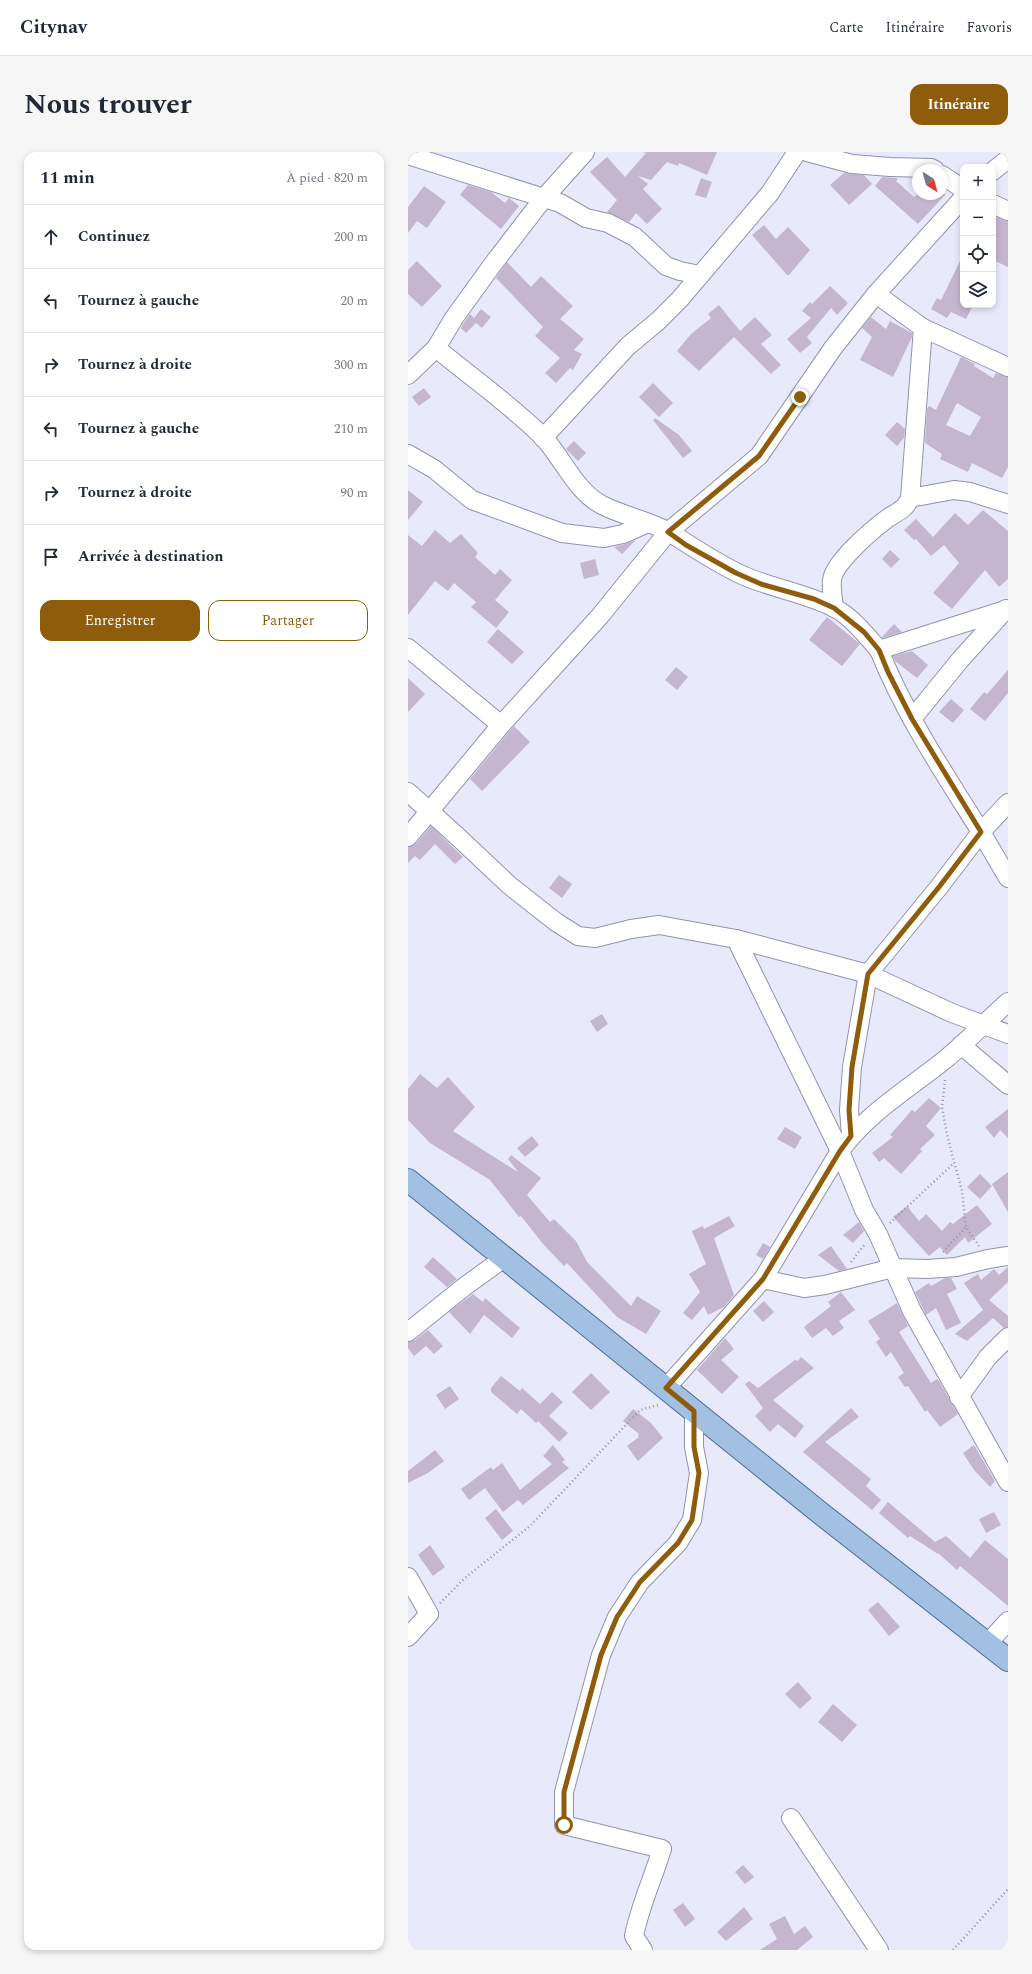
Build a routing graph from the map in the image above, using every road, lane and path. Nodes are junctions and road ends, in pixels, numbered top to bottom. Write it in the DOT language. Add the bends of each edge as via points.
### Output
graph roads {
  1 [pos="585,152"];
  2 [pos="797,152"];
  3 [pos="807,152"];
  4 [pos="408,155"];
  5 [pos="1008,159"];
  6 [pos="912,167"];
  7 [pos="996,169"];
  8 [pos="948,177"];
  9 [pos="960,187"];
  10 [pos="544,199"];
  11 [pos="961,200"];
  12 [pos="996,206"];
  13 [pos="1008,212"];
  14 [pos="700,275"];
  15 [pos="876,294"];
  16 [pos="923,328"];
  17 [pos="436,348"];
  18 [pos="1008,367"];
  19 [pos="408,375"];
  20 [pos="543,438"];
  21 [pos="408,454"];
  22 [pos="910,498"];
  23 [pos="1008,504"];
  24 [pos="648,523"];
  25 [pos="668,532"];
  26 [pos="834,608"];
  27 [pos="1008,608"];
  28 [pos="408,648"];
  29 [pos="879,650"];
  30 [pos="912,719"];
  31 [pos="501,725"];
  32 [pos="408,792"];
  33 [pos="1008,803"];
  34 [pos="430,811"];
  35 [pos="981,832"];
  36 [pos="408,837"];
  37 [pos="1003,865"];
  38 [pos="1008,878"];
  39 [pos="736,939"];
  40 [pos="868,974"];
  41 [pos="1008,1002"];
  42 [pos="982,1025"];
  43 [pos="1008,1034"];
  44 [pos="962,1045"];
  45 [pos="948,1058"];
  46 [pos="1008,1085"];
  47 [pos="851,1136"];
  48 [pos="840,1151"];
  49 [pos="954,1162"];
  50 [pos="408,1180"];
  51 [pos="966,1227"];
  52 [pos="878,1234"];
  53 [pos="1008,1256"];
  54 [pos="504,1258"];
  55 [pos="988,1259"];
  56 [pos="893,1268"];
  57 [pos="927,1269"];
  58 [pos="763,1279"];
  59 [pos="835,1281"];
  60 [pos="408,1332"];
  61 [pos="1008,1337"];
  62 [pos="960,1397"];
  63 [pos="680,1400"];
  64 [pos="1006,1475"];
  65 [pos="408,1577"];
  66 [pos="429,1614"];
  67 [pos="1008,1622"];
  68 [pos="408,1637"];
  69 [pos="988,1644"];
  70 [pos="1008,1660"];
  71 [pos="791,1818"];
  72 [pos="1008,1889"];
  73 [pos="644,1950"];
  74 [pos="879,1950"];
  75 [pos="953,1950"];
  1 -- 10 [label="street"];
  2 -- 14 [label="street" via="770,193"];
  3 -- 6 [label="street" via="852,164"];
  4 -- 10 [label="street"];
  5 -- 7 [label="street"];
  8 -- 9 [label="street"];
  10 -- 14 [label="street" via="560,203 586,218 608,223 626,231 648,247 666,266"];
  10 -- 17 [label="street" via="458,312"];
  11 -- 15 [label="street"];
  12 -- 13 [label="street"];
  14 -- 20 [label="street" via="658,321 628,346"];
  15 -- 16 [label="street"];
  15 -- 25 [label="street" via="832,348 759,456"];
  16 -- 18 [label="street"];
  16 -- 22 [label="street"];
  17 -- 19 [label="street"];
  17 -- 20 [label="street" via="512,408"];
  20 -- 24 [label="street" via="581,487 600,504"];
  21 -- 24 [label="street" via="434,469 472,500 562,533 604,538 623,534"];
  22 -- 23 [label="street" via="954,490 970,492"];
  22 -- 26 [label="street" via="902,510 870,532 845,557 832,579"];
  24 -- 25 [label="street"];
  25 -- 26 [label="street" via="736,573"];
  25 -- 31 [label="street" via="600,616"];
  26 -- 29 [label="street" via="864,632"];
  27 -- 29 [label="street"];
  27 -- 30 [label="street" via="960,660"];
  28 -- 31 [label="street"];
  29 -- 30 [label="street"];
  30 -- 35 [label="street"];
  31 -- 34 [label="street"];
  32 -- 34 [label="street"];
  33 -- 35 [label="street"];
  34 -- 36 [label="street"];
  34 -- 39 [label="street" via="509,885 578,936 594,938 659,925"];
  35 -- 37 [label="street"];
  35 -- 40 [label="street"];
  37 -- 38 [label="street"];
  39 -- 40 [label="street"];
  39 -- 48 [label="street"];
  40 -- 42 [label="street"];
  40 -- 47 [label="street" via="852,1067 849,1110"];
  41 -- 42 [label="street"];
  42 -- 43 [label="street"];
  42 -- 44 [label="street"];
  44 -- 45 [label="street"];
  44 -- 46 [label="street"];
  45 -- 47 [label="street" via="909,1086"];
  45 -- 49 [label="path" via="942,1107"];
  47 -- 48 [label="street"];
  48 -- 52 [label="street" via="864,1210"];
  48 -- 58 [label="street"];
  49 -- 51 [label="path" via="962,1191"];
  49 -- 52 [label="path"];
  50 -- 54 [label="main road"];
  51 -- 55 [label="path"];
  51 -- 57 [label="path"];
  52 -- 56 [label="street"];
  52 -- 59 [label="path" via="864,1245"];
  53 -- 55 [label="street"];
  54 -- 60 [label="street" via="464,1286"];
  54 -- 63 [label="main road"];
  55 -- 57 [label="street" via="956,1267"];
  56 -- 57 [label="street"];
  56 -- 59 [label="street"];
  56 -- 62 [label="street" via="912,1311"];
  58 -- 59 [label="street" via="804,1288"];
  58 -- 63 [label="street"];
  61 -- 62 [label="street" via="988,1357"];
  62 -- 64 [label="street"];
  63 -- 66 [label="path" via="640,1410 530,1526 465,1578"];
  63 -- 69 [label="main road"];
  63 -- 73 [label="street" via="699,1473 692,1520 678,1543 640,1582 617,1617 601,1655 564,1792 564,1825 662,1849 634,1936"];
  65 -- 66 [label="street"];
  66 -- 68 [label="street"];
  67 -- 69 [label="street"];
  69 -- 70 [label="main road"];
  71 -- 74 [label="street"];
  72 -- 75 [label="path"];
}
